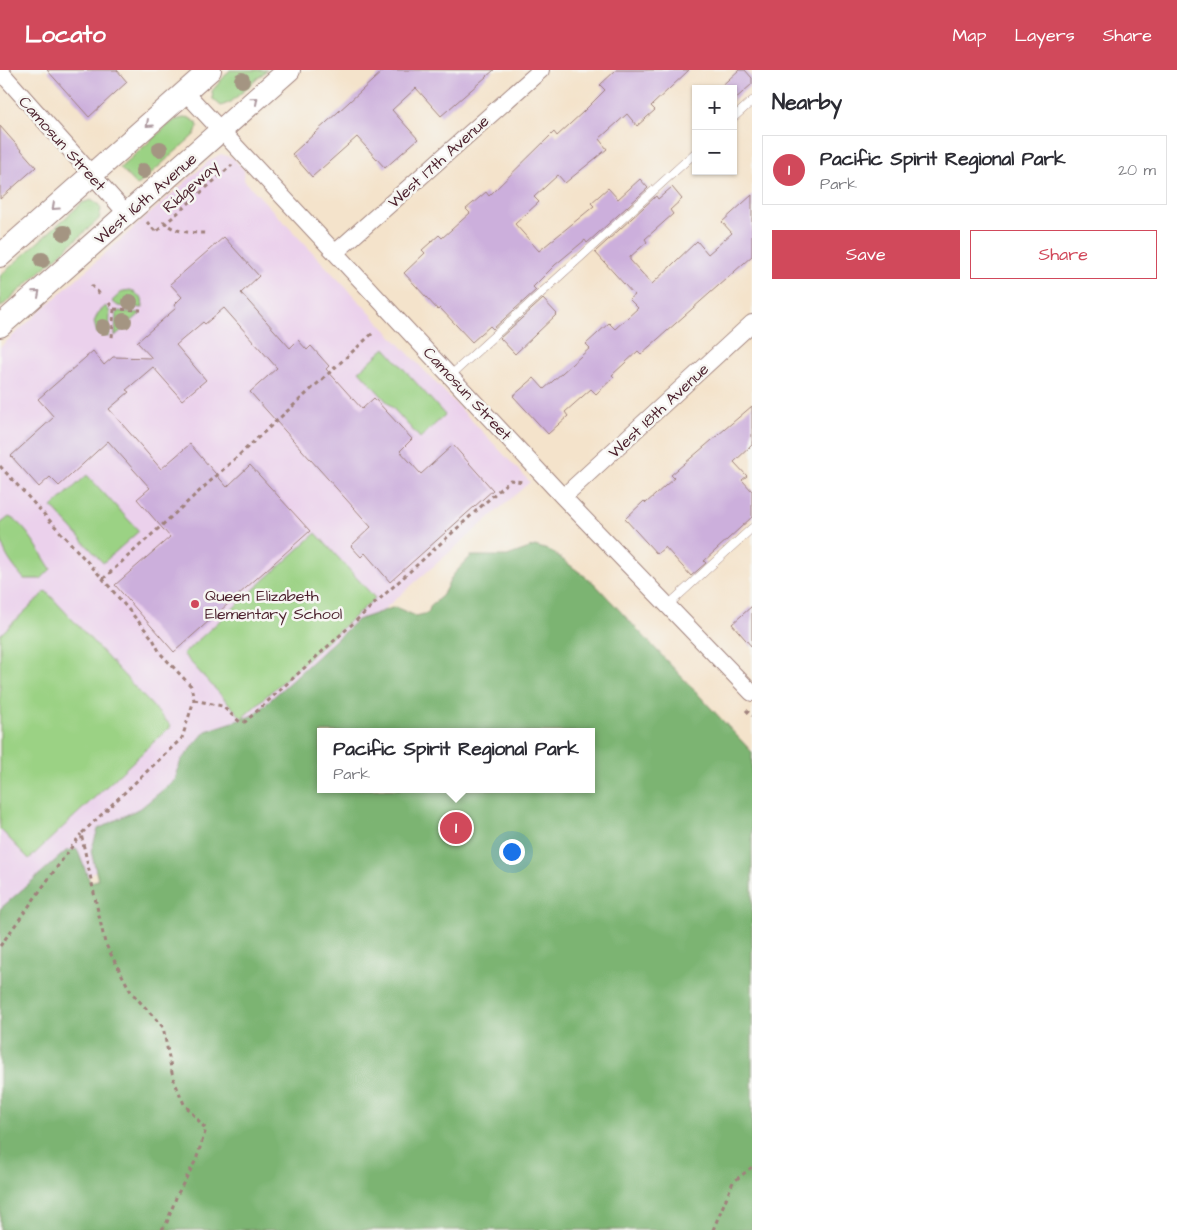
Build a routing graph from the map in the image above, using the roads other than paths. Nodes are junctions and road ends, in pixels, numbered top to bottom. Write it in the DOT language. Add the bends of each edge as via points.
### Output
graph roads {
  1 [pos="210,70"];
  2 [pos="289,70"];
  3 [pos="540,70"];
  4 [pos="0,71"];
  5 [pos="185,92"];
  6 [pos="752,101"];
  7 [pos="737,114"];
  8 [pos="222,130"];
  9 [pos="692,156"];
  10 [pos="92,174"];
  11 [pos="126,214"];
  12 [pos="336,252"];
  13 [pos="0,256"];
  14 [pos="752,323"];
  15 [pos="0,326"];
  16 [pos="452,375"];
  17 [pos="563,497"];
  18 [pos="752,528"];
  19 [pos="667,606"];
  20 [pos="752,693"];
  1 -- 5 [label="main road"];
  8 -- 2 [label="main road, West 16th Avenue, one-way"];
  3 -- 12 [label="street, West 17th Avenue"];
  4 -- 10 [label="street, Camosun Street"];
  5 -- 8 [label="street, Camosun Street"];
  5 -- 10 [label="main road, one-way"];
  6 -- 7 [label="lane"];
  8 -- 11 [label="main road, West 16th Avenue"];
  8 -- 12 [label="street, Camosun Street"];
  9 -- 16 [label="lane"];
  10 -- 11 [label="street, Camosun Street"];
  10 -- 13 [label="main road, one-way"];
  15 -- 11 [label="main road, West 16th Avenue, one-way"];
  12 -- 16 [label="street, Camosun Street"];
  14 -- 17 [label="street, West 18th Avenue"];
  16 -- 17 [label="street, Camosun Street"];
  17 -- 19 [label="street, Camosun Street"];
  18 -- 19 [label="lane"];
  19 -- 20 [label="street, Camosun Street"];
}
